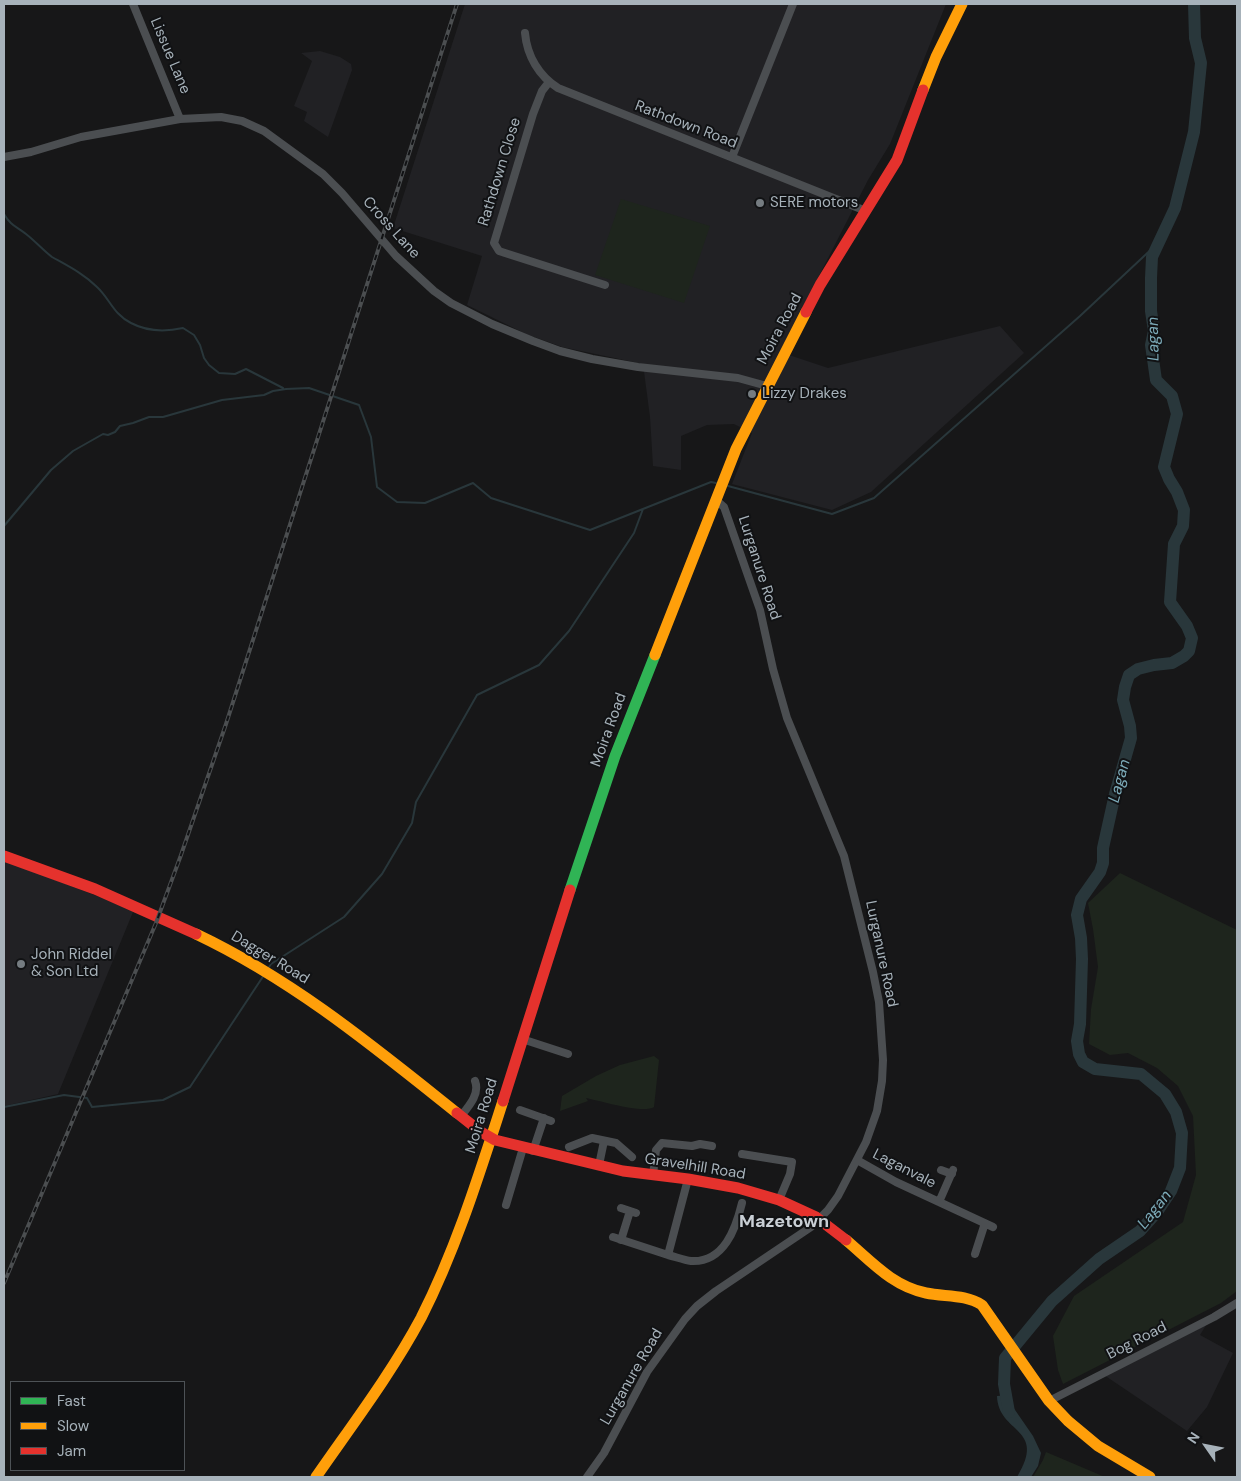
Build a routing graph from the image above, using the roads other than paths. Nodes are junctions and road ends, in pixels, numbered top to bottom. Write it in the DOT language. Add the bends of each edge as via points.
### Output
graph roads {
  1 [pos="133,4"];
  2 [pos="793,4"];
  3 [pos="962,4"];
  4 [pos="525,33"];
  5 [pos="549,82"];
  6 [pos="180,119"];
  7 [pos="732,157"];
  8 [pos="4,158"];
  9 [pos="866,211"];
  10 [pos="605,285"];
  11 [pos="766,386"];
  12 [pos="720,490"];
  13 [pos="4,856"];
  14 [pos="522,1039"];
  15 [pos="568,1054"];
  16 [pos="475,1081"];
  17 [pos="520,1110"];
  18 [pos="461,1116"];
  19 [pos="490,1138"];
  20 [pos="604,1141"];
  21 [pos="712,1146"];
  22 [pos="569,1147"];
  23 [pos="528,1149"];
  24 [pos="742,1154"];
  25 [pos="632,1157"];
  26 [pos="857,1160"];
  27 [pos="599,1166"];
  28 [pos="941,1170"];
  29 [pos="653,1175"];
  30 [pos="688,1179"];
  31 [pos="779,1200"];
  32 [pos="510,1201"];
  33 [pos="938,1202"];
  34 [pos="742,1203"];
  35 [pos="621,1208"];
  36 [pos="819,1220"];
  37 [pos="985,1224"];
  38 [pos="993,1227"];
  39 [pos="612,1238"];
  40 [pos="621,1240"];
  41 [pos="975,1254"];
  42 [pos="668,1255"];
  43 [pos="1237,1304"];
  44 [pos="1049,1401"];
  45 [pos="316,1477"];
  46 [pos="587,1477"];
  47 [pos="1150,1477"];
  1 -- 6 [label="street, Lissue Lane"];
  2 -- 7 [label="street"];
  3 -- 9 [label="main road, Moira Road" via="936,57 900,152"];
  4 -- 5 [label="street, Rathdown Road" via="533,61"];
  5 -- 7 [label="street, Rathdown Road" via="566,92"];
  5 -- 10 [label="street, Rathdown Close" via="533,114 494,243 499,251"];
  6 -- 8 [label="street, Cross Lane" via="81,137"];
  6 -- 11 [label="street, Cross Lane" via="231,118 264,131 323,174 392,252 434,291 511,333 592,359 738,378"];
  7 -- 9 [label="street, Rathdown Road"];
  9 -- 11 [label="main road, Moira Road" via="820,285"];
  11 -- 12 [label="main road, Moira Road"];
  12 -- 14 [label="main road, Moira Road" via="615,756"];
  12 -- 26 [label="street, Lurganure Road" via="760,610 786,718 844,856 873,972 879,1002 882,1081 872,1128"];
  13 -- 18 [label="main road, Dagger Road" via="129,903 220,944 262,968 350,1029"];
  14 -- 15 [label="street"];
  14 -- 19 [label="main road, Moira Road"];
  16 -- 18 [label="street" via="477,1086 472,1103"];
  17 -- 23 [label="street" via="548,1120"];
  18 -- 19 [label="main road, Dagger Road"];
  19 -- 23 [label="main road, Gravelhill Road"];
  19 -- 45 [label="main road, Moira Road" via="463,1224 420,1319 385,1378"];
  20 -- 22 [label="street" via="592,1138"];
  20 -- 25 [label="street" via="616,1143"];
  20 -- 27 [label="street"];
  21 -- 29 [label="street" via="662,1142 656,1150"];
  23 -- 27 [label="main road, Gravelhill Road"];
  23 -- 32 [label="street"];
  24 -- 31 [label="street" via="792,1162"];
  26 -- 33 [label="street, Laganvale"];
  26 -- 36 [label="street, Lurganure Road" via="838,1196"];
  27 -- 29 [label="main road, Gravelhill Road"];
  28 -- 33 [label="street, Laganvale" via="952,1172"];
  29 -- 30 [label="main road, Gravelhill Road"];
  30 -- 31 [label="main road, Gravelhill Road" via="731,1186"];
  30 -- 42 [label="street"];
  31 -- 36 [label="main road, Gravelhill Road"];
  33 -- 37 [label="street, Laganvale"];
  34 -- 42 [label="street" via="730,1238 711,1256 692,1261"];
  35 -- 40 [label="street" via="633,1212"];
  36 -- 44 [label="main road, Gravelhill Road" via="895,1282 925,1292 974,1300 989,1313"];
  36 -- 46 [label="street, Lurganure Road" via="716,1291 684,1319 647,1372"];
  37 -- 38 [label="street, Laganvale"];
  37 -- 41 [label="street"];
  39 -- 40 [label="street"];
  40 -- 42 [label="street"];
  43 -- 44 [label="street, Bog Road"];
  44 -- 47 [label="main road, Gravelhill Road" via="1098,1446"];
}
